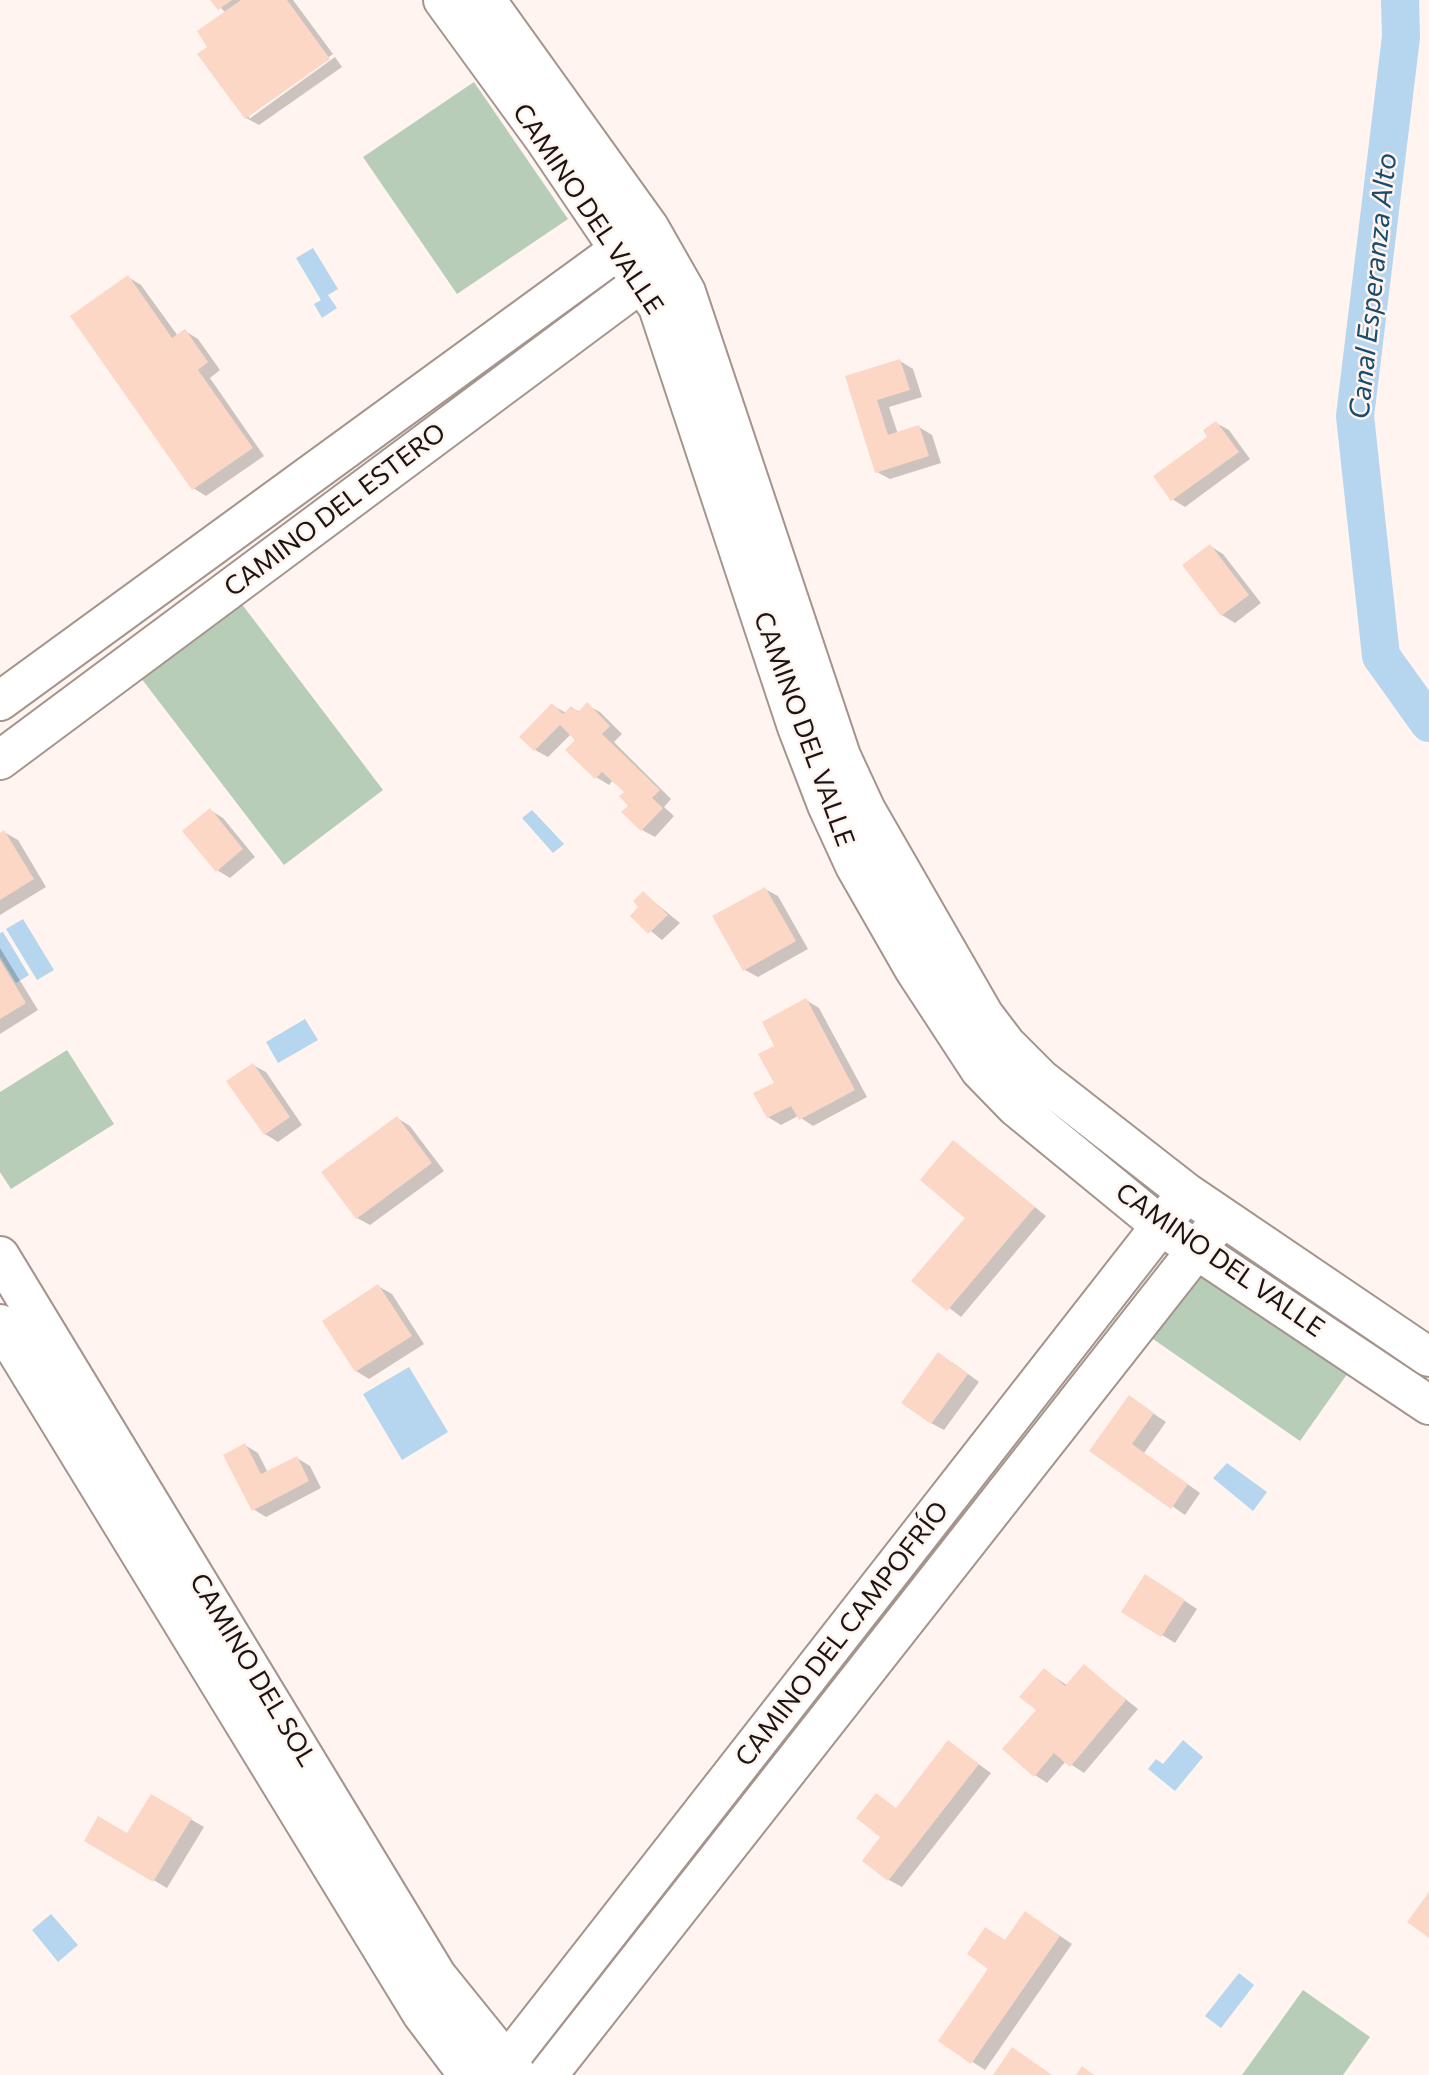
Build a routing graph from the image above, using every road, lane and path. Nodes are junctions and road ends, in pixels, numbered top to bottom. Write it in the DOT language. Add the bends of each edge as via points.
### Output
graph roads {
  1 [pos="443,0"];
  2 [pos="486,0"];
  3 [pos="649,227"];
  4 [pos="619,250"];
  5 [pos="656,272"];
  6 [pos="0,701"];
  7 [pos="0,760"];
  8 [pos="1187,1193"];
  9 [pos="1222,1217"];
  10 [pos="1161,1226"];
  11 [pos="1198,1249"];
  12 [pos="0,1256"];
  13 [pos="0,1324"];
  14 [pos="1429,1357"];
  15 [pos="1429,1405"];
  16 [pos="507,2072"];
  17 [pos="468,2075"];
  18 [pos="548,2075"];
  1 -- 4 [label="street, CAMINO DEL VALLE"];
  2 -- 3 [label="street, CAMINO DEL VALLE"];
  3 -- 4 [label="street, CAMINO DEL ESTERO"];
  3 -- 5 [label="street, CAMINO DEL VALLE"];
  4 -- 5 [label="street, CAMINO DEL VALLE"];
  4 -- 6 [label="street, CAMINO DEL ESTERO"];
  5 -- 7 [label="street, CAMINO DEL ESTERO"];
  5 -- 8 [label="street, CAMINO DEL VALLE" via="687,292 820,698 866,810 949,958 1006,1044 1041,1079"];
  5 -- 10 [label="street, CAMINO DEL VALLE" via="658,307 797,727 855,866 914,969 980,1070 1016,1107"];
  8 -- 9 [label="street, CAMINO DEL VALLE"];
  8 -- 10 [label="street, CAMINO DEL CAMPOFRÍO"];
  9 -- 11 [label="street, CAMINO DEL CAMPOFRÍO"];
  9 -- 14 [label="street, CAMINO DEL VALLE"];
  10 -- 11 [label="street, CAMINO DEL VALLE"];
  10 -- 16 [label="street, CAMINO DEL CAMPOFRÍO"];
  11 -- 15 [label="street, CAMINO DEL VALLE"];
  11 -- 18 [label="street, CAMINO DEL CAMPOFRÍO"];
  12 -- 16 [label="street, CAMINO DEL SOL" via="437,1976"];
  13 -- 17 [label="street, CAMINO DEL SOL" via="422,2014"];
}
